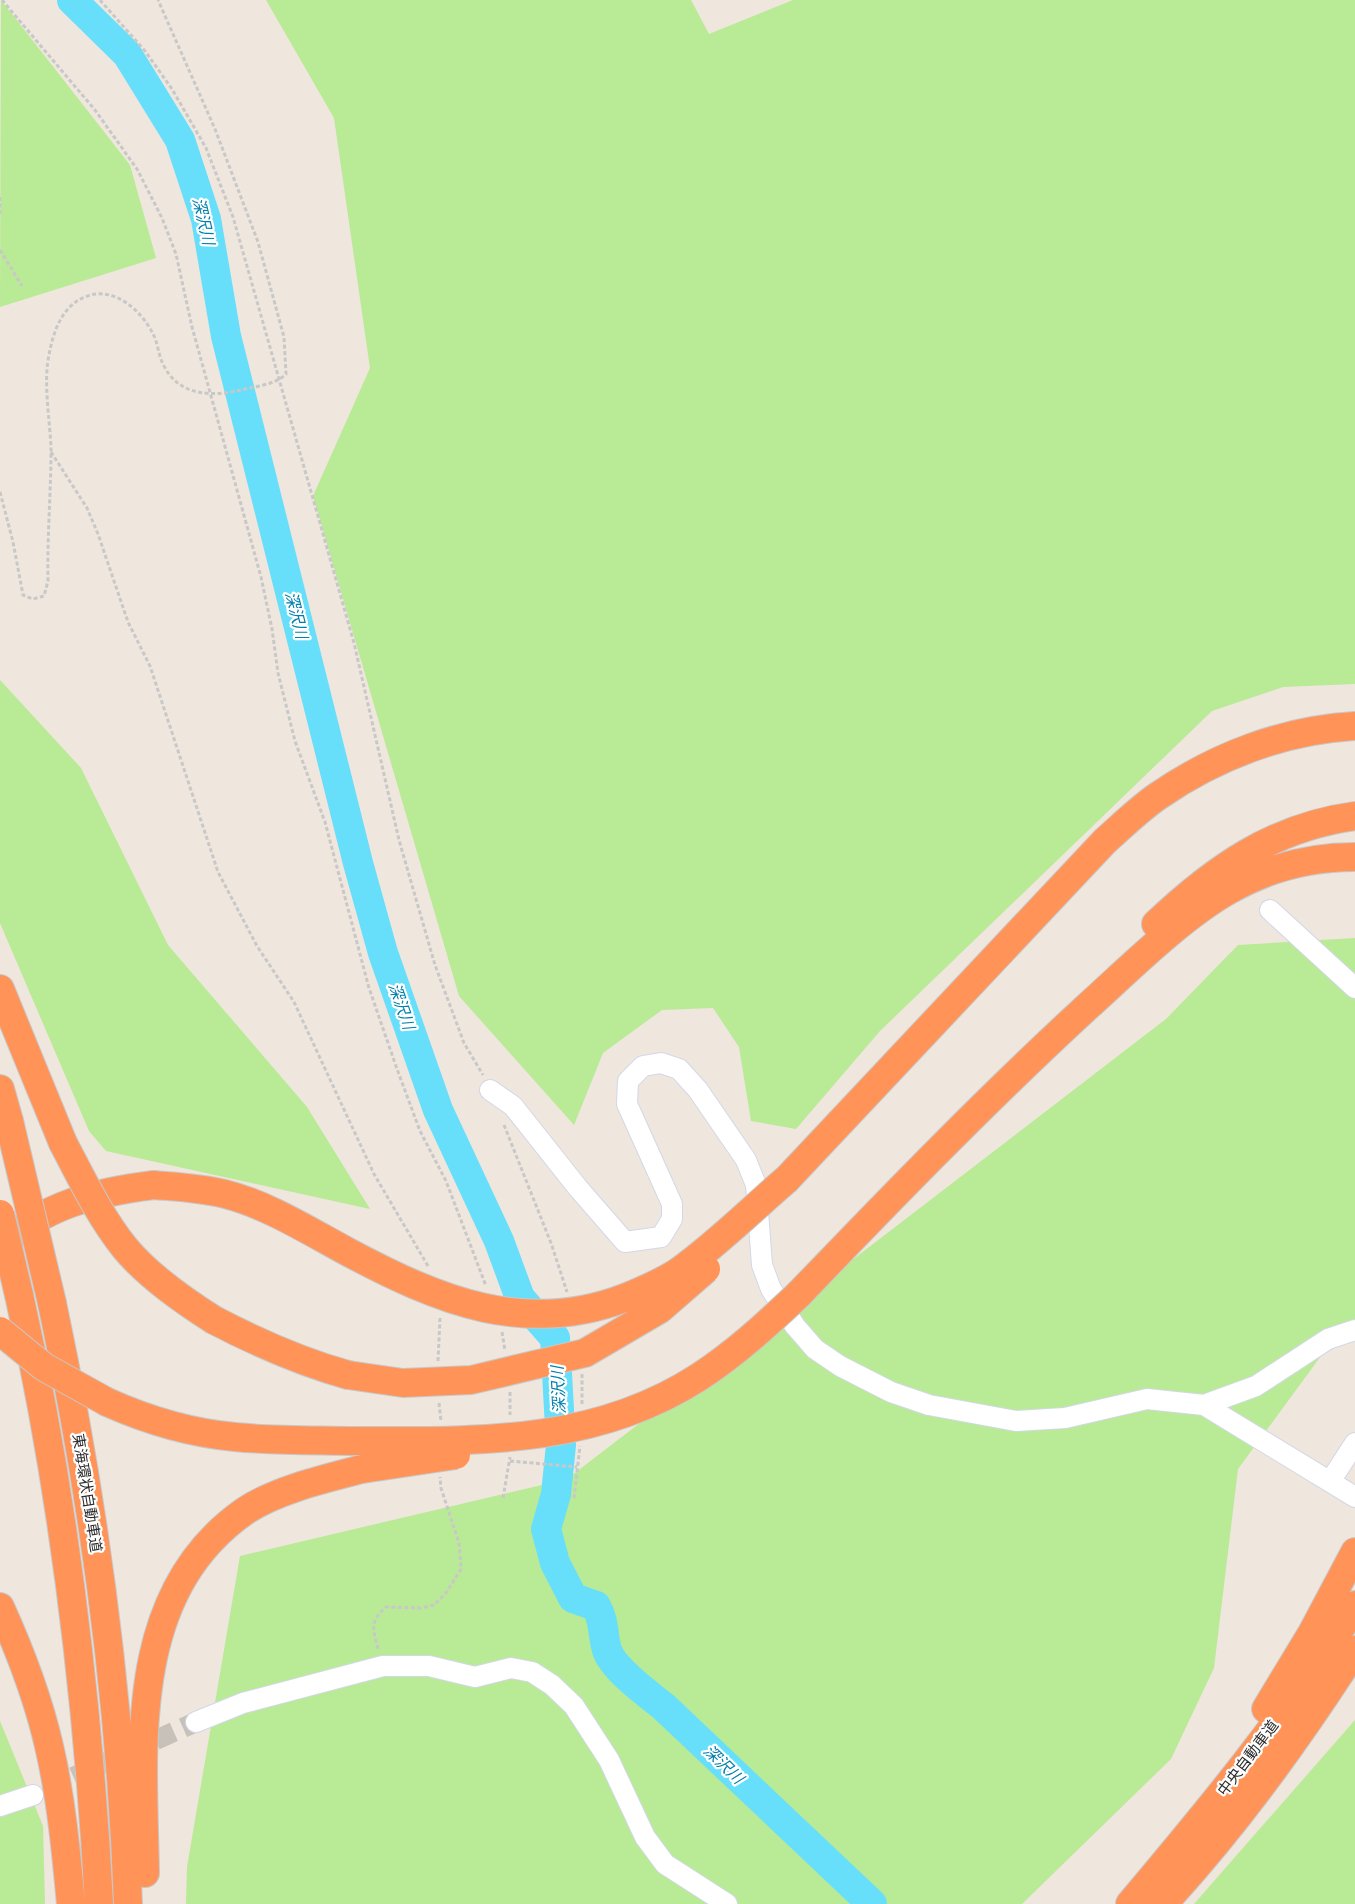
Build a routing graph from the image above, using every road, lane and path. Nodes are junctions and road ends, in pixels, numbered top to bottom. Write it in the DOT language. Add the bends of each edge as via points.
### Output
graph roads {
  1 [pos="2,0"];
  2 [pos="100,0"];
  3 [pos="158,0"];
  4 [pos="0,197"];
  5 [pos="0,214"];
  6 [pos="0,250"];
  7 [pos="22,286"];
  8 [pos="278,381"];
  9 [pos="210,394"];
  10 [pos="51,452"];
  11 [pos="0,492"];
  12 [pos="1350,727"];
  13 [pos="1355,816"];
  14 [pos="1355,857"];
  15 [pos="1270,910"];
  16 [pos="1355,988"];
  17 [pos="0,989"];
  18 [pos="0,1090"];
  19 [pos="490,1090"];
  20 [pos="933,1158"];
  21 [pos="787,1179"];
  22 [pos="0,1214"];
  23 [pos="0,1248"];
  24 [pos="430,1269"];
  25 [pos="487,1288"];
  26 [pos="568,1298"];
  27 [pos="440,1316"];
  28 [pos="499,1323"];
  29 [pos="1355,1330"];
  30 [pos="0,1331"];
  31 [pos="507,1361"];
  32 [pos="438,1363"];
  33 [pos="581,1373"];
  34 [pos="509,1384"];
  35 [pos="438,1396"];
  36 [pos="1204,1405"];
  37 [pos="510,1425"];
  38 [pos="577,1427"];
  39 [pos="441,1428"];
  40 [pos="1355,1443"];
  41 [pos="510,1452"];
  42 [pos="510,1461"];
  43 [pos="577,1467"];
  44 [pos="440,1473"];
  45 [pos="1343,1489"];
  46 [pos="503,1498"];
  47 [pos="574,1498"];
  48 [pos="1355,1552"];
  49 [pos="1355,1605"];
  50 [pos="0,1606"];
  51 [pos="1355,1650"];
  52 [pos="383,1666"];
  53 [pos="1355,1678"];
  54 [pos="196,1722"];
  55 [pos="33,1795"];
  56 [pos="0,1806"];
  57 [pos="1210,1808"];
  58 [pos="1232,1824"];
  59 [pos="71,1904"];
  60 [pos="99,1904"];
  61 [pos="128,1904"];
  62 [pos="145,1904"];
  63 [pos="727,1904"];
  64 [pos="1130,1904"];
  65 [pos="1163,1904"];
  1 -- 9 [label="path" via="95,110 137,170 176,254"];
  2 -- 8 [label="path" via="145,51 172,88 206,148 233,217"];
  3 -- 8 [label="path" via="216,129 258,242 284,337 286,374"];
  4 -- 5 [label="path"];
  6 -- 7 [label="path"];
  8 -- 9 [label="path" via="220,395"];
  8 -- 19 [label="path" via="354,643 400,840 435,965 464,1043"];
  9 -- 10 [label="path" via="198,394 175,382 163,364 152,331 138,312 120,297 105,294 87,296 70,305 55,330 48,356"];
  9 -- 25 [label="path" via="261,577 285,709 325,822 369,988 420,1131 446,1180"];
  10 -- 11 [label="path" via="48,581 44,596 33,599 23,595"];
  10 -- 24 [label="path" via="87,508 98,534 128,622 150,666 218,872 257,946 294,1002 374,1174"];
  12 -- 21 [label="highway" via="1270,740 1223,758 1158,796 1105,841"];
  13 -- 20 [label="highway" via="1291,831 1251,850 1210,876 1106,971"];
  14 -- 20 [label="highway" via="1303,860 1269,870 1228,890 1181,924 1115,982"];
  15 -- 16 [label="street"];
  17 -- 21 [label="highway, bridge" via="63,1143 126,1250 185,1302 214,1320 307,1364 348,1375 403,1383 471,1380 585,1353 660,1309 702,1274"];
  18 -- 61 [label="highway, 東海環状自動車道, bridge" via="52,1303 83,1466 114,1679"];
  19 -- 26 [label="path" via="551,1244"];
  19 -- 36 [label="street" via="513,1106 625,1242 661,1237 672,1219 672,1204 626,1104 628,1081 643,1066 661,1063 679,1069 698,1090 746,1160 756,1185 762,1265 771,1289 795,1326 815,1348 840,1366 892,1392 929,1405 1016,1421 1065,1418 1146,1399"];
  20 -- 38 [label="highway, bridge" via="747,1342 698,1378 656,1400 615,1417"];
  21 -- 23 [label="highway, bridge" via="678,1272 606,1305 566,1313 495,1311 436,1295 400,1280 298,1225 227,1195 192,1187 114,1190 78,1199 20,1230"];
  22 -- 60 [label="highway, 東海環状自動車道, bridge" via="49,1443 78,1634"];
  27 -- 32 [label="path"];
  28 -- 31 [label="path"];
  29 -- 36 [label="street" via="1328,1339 1256,1386"];
  30 -- 38 [label="highway, bridge" via="44,1367 107,1402 141,1417 235,1438 473,1441 530,1437"];
  33 -- 38 [label="path"];
  34 -- 37 [label="path"];
  35 -- 39 [label="path"];
  36 -- 45 [label="street"];
  38 -- 43 [label="path"];
  38 -- 62 [label="highway, bridge" via="528,1444 362,1469 320,1480 246,1511 214,1538 185,1574 164,1615 150,1665 145,1711"];
  40 -- 45 [label="street"];
  41 -- 42 [label="path"];
  42 -- 43 [label="path"];
  42 -- 46 [label="path"];
  43 -- 47 [label="path"];
  44 -- 52 [label="path" via="441,1488 459,1543 461,1569 434,1605 386,1607 375,1617 373,1629"];
  48 -- 57 [label="highway"];
  49 -- 57 [label="highway, 中央自動車道" via="1301,1688"];
  50 -- 59 [label="highway" via="18,1646 49,1746 66,1848"];
  51 -- 58 [label="highway, 中央自動車道"];
  52 -- 54 [label="street" via="243,1703"];
  52 -- 63 [label="street" via="429,1666 475,1677 511,1668 532,1672 552,1685 574,1706 610,1760 645,1838 665,1864"];
  53 -- 58 [label="highway" via="1325,1721"];
  55 -- 56 [label="street"];
  57 -- 64 [label="highway, 中央自動車道"];
  58 -- 65 [label="highway, 中央自動車道"];
}
